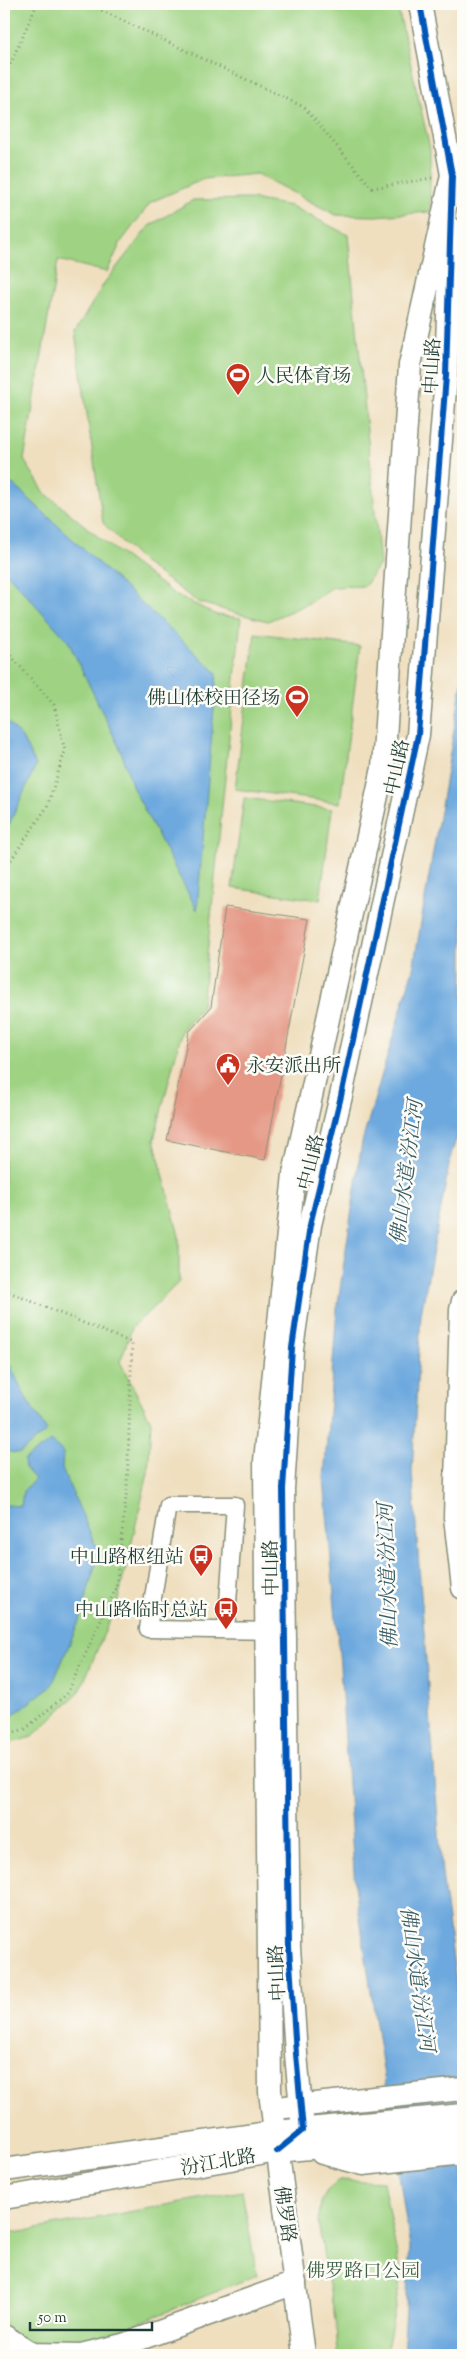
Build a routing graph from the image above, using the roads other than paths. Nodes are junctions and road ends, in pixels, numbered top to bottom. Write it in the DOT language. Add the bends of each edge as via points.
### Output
graph roads {
  1 [pos="420,4"];
  2 [pos="458,175"];
  3 [pos="463,1301"];
  4 [pos="461,1415"];
  5 [pos="460,1498"];
  6 [pos="463,1588"];
  7 [pos="226,1630"];
  8 [pos="276,1631"];
  9 [pos="463,2089"];
  10 [pos="300,2105"];
  11 [pos="272,2109"];
  12 [pos="463,2115"];
  13 [pos="463,2134"];
  14 [pos="306,2140"];
  15 [pos="276,2141"];
  16 [pos="463,2153"];
  17 [pos="4,2170"];
  18 [pos="4,2198"];
  19 [pos="295,2282"];
  20 [pos="4,2336"];
  21 [pos="304,2355"];
  1 -- 2 [label="street"];
  2 -- 8 [label="street, 中山路" via="418,735 341,1096 308,1234 292,1348"];
  2 -- 8 [label="street, 中山路" via="410,365 382,768 294,1174 265,1461"];
  3 -- 4 [label="street"];
  4 -- 5 [label="street"];
  5 -- 6 [label="street" via="455,1516"];
  7 -- 7 [label="street" via="235,1505 168,1505 148,1629"];
  7 -- 8 [label="street"];
  8 -- 10 [label="street, 中山路" via="289,1947"];
  8 -- 11 [label="street, 中山路" via="269,2005"];
  9 -- 10 [label="street"];
  10 -- 11 [label="street"];
  10 -- 14 [label="street, 中山路"];
  11 -- 15 [label="street, 中山路"];
  12 -- 14 [label="street, 汾江北路"];
  13 -- 14 [label="street, 汾江北路"];
  14 -- 15 [label="street, 汾江北路"];
  14 -- 16 [label="street" via="363,2164"];
  15 -- 17 [label="street, 汾江北路"];
  15 -- 18 [label="street, 汾江北路"];
  15 -- 19 [label="street, 佛罗路"];
  19 -- 20 [label="street" via="124,2346 81,2355 33,2354"];
  19 -- 21 [label="street, 佛罗路"];
}
